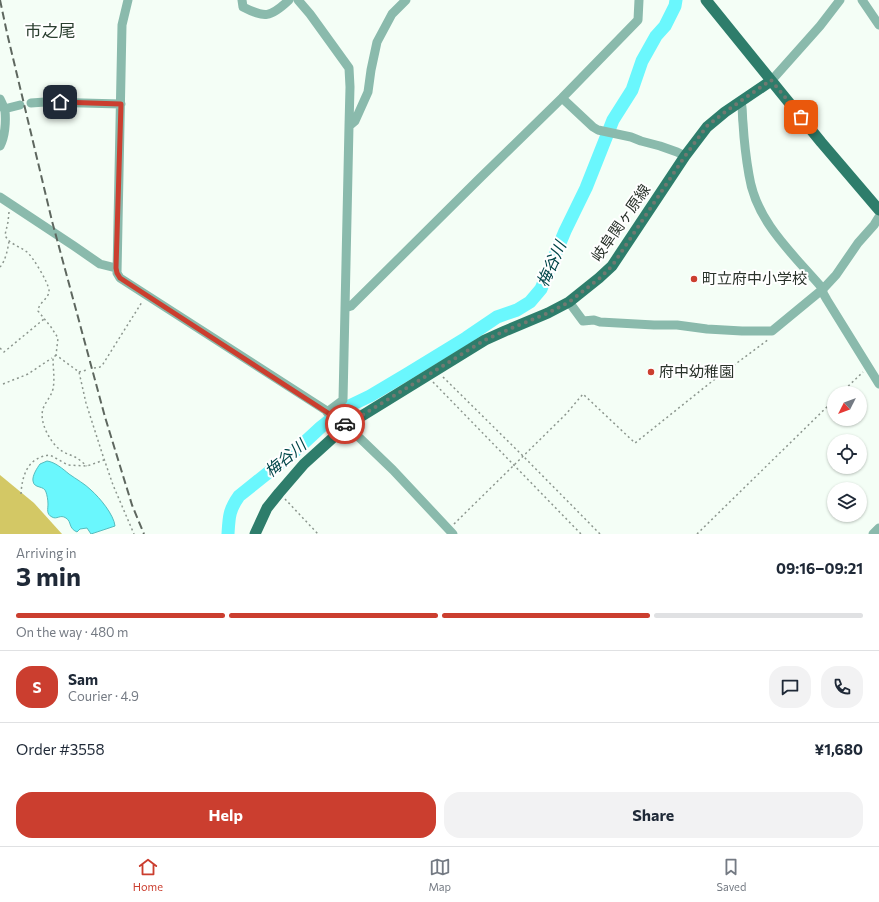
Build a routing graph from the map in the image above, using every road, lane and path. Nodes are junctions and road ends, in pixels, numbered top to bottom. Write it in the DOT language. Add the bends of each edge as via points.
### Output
graph roads {
  1 [pos="128,0"];
  2 [pos="242,0"];
  3 [pos="289,0"];
  4 [pos="298,0"];
  5 [pos="406,0"];
  6 [pos="639,0"];
  7 [pos="706,0"];
  8 [pos="840,0"];
  9 [pos="862,0"];
  10 [pos="879,25"];
  11 [pos="771,80"];
  12 [pos="562,98"];
  13 [pos="0,99"];
  14 [pos="741,102"];
  15 [pos="31,103"];
  16 [pos="121,104"];
  17 [pos="20,105"];
  18 [pos="4,109"];
  19 [pos="349,126"];
  20 [pos="0,146"];
  21 [pos="685,156"];
  22 [pos="0,197"];
  23 [pos="12,205"];
  24 [pos="879,210"];
  25 [pos="879,217"];
  26 [pos="9,242"];
  27 [pos="0,266"];
  28 [pos="116,268"];
  29 [pos="823,289"];
  30 [pos="146,295"];
  31 [pos="569,302"];
  32 [pos="345,308"];
  33 [pos="44,319"];
  34 [pos="772,331"];
  35 [pos="0,348"];
  36 [pos="56,355"];
  37 [pos="53,358"];
  38 [pos="868,367"];
  39 [pos="94,368"];
  40 [pos="87,370"];
  41 [pos="436,370"];
  42 [pos="78,372"];
  43 [pos="426,376"];
  44 [pos="3,384"];
  45 [pos="879,384"];
  46 [pos="848,386"];
  47 [pos="827,407"];
  48 [pos="328,412"];
  49 [pos="344,423"];
  50 [pos="523,456"];
  51 [pos="104,460"];
  52 [pos="514,465"];
  53 [pos="87,466"];
  54 [pos="279,493"];
  55 [pos="21,494"];
  56 [pos="879,528"];
  57 [pos="451,532"];
  58 [pos="134,534"];
  59 [pos="255,534"];
  60 [pos="318,534"];
  61 [pos="581,534"];
  62 [pos="600,534"];
  63 [pos="697,534"];
  64 [pos="873,534"];
  1 -- 16 [label="street" via="122,25"];
  2 -- 3 [label="street" via="243,7 260,15 275,11"];
  4 -- 19 [label="street" via="349,68"];
  5 -- 19 [label="street" via="392,14 377,42 368,92 355,121"];
  6 -- 12 [label="street" via="638,20"];
  7 -- 11 [label="main road"];
  8 -- 11 [label="street"];
  9 -- 10 [label="street"];
  11 -- 14 [label="main road, 岐阜関ヶ原線"];
  11 -- 24 [label="main road"];
  12 -- 21 [label="street" via="598,130 631,137"];
  12 -- 32 [label="street" via="351,306"];
  13 -- 18 [label="street"];
  14 -- 21 [label="main road, 岐阜関ヶ原線" via="707,126"];
  14 -- 29 [label="street" via="749,176 760,209 774,232"];
  15 -- 16 [label="street"];
  16 -- 28 [label="street"];
  17 -- 18 [label="street"];
  18 -- 20 [label="street" via="4,130"];
  19 -- 32 [label="street"];
  21 -- 31 [label="main road, 岐阜関ヶ原線" via="612,266"];
  22 -- 23 [label="street"];
  23 -- 26 [label="path" via="5,231"];
  23 -- 28 [label="street" via="100,264"];
  25 -- 29 [label="street"];
  26 -- 27 [label="path"];
  26 -- 33 [label="path" via="28,253 38,265 48,286 48,294 38,308"];
  28 -- 30 [label="street" via="120,278"];
  29 -- 34 [label="street"];
  29 -- 38 [label="street" via="827,300"];
  30 -- 39 [label="path" via="103,364"];
  30 -- 48 [label="street"];
  31 -- 34 [label="street" via="583,321"];
  31 -- 41 [label="main road, 岐阜関ヶ原線" via="485,340"];
  32 -- 48 [label="street" via="343,400"];
  33 -- 35 [label="path" via="4,352"];
  33 -- 36 [label="path" via="58,338"];
  34 -- 50 [label="path" via="770,338 635,443 583,394"];
  36 -- 37 [label="path"];
  36 -- 42 [label="path"];
  37 -- 44 [label="path" via="28,374"];
  37 -- 53 [label="path" via="54,384 43,409 43,423 53,442 63,452 76,457"];
  38 -- 45 [label="street"];
  38 -- 46 [label="path"];
  40 -- 42 [label="path"];
  41 -- 43 [label="main road, 岐阜関ヶ原線"];
  41 -- 50 [label="path"];
  42 -- 51 [label="path"];
  43 -- 49 [label="main road, 岐阜関ヶ原線"];
  43 -- 52 [label="path"];
  47 -- 63 [label="path"];
  48 -- 49 [label="street"];
  49 -- 54 [label="main road, 岐阜関ヶ原線"];
  49 -- 57 [label="street" via="393,470"];
  50 -- 52 [label="path"];
  50 -- 62 [label="path"];
  51 -- 53 [label="path"];
  51 -- 58 [label="path"];
  52 -- 57 [label="path"];
  52 -- 61 [label="path"];
  53 -- 55 [label="path" via="68,465 50,455 41,458 29,464 22,480"];
  54 -- 59 [label="main road, 岐阜関ヶ原線" via="267,508"];
  54 -- 60 [label="path"];
  56 -- 64 [label="street"];
}
